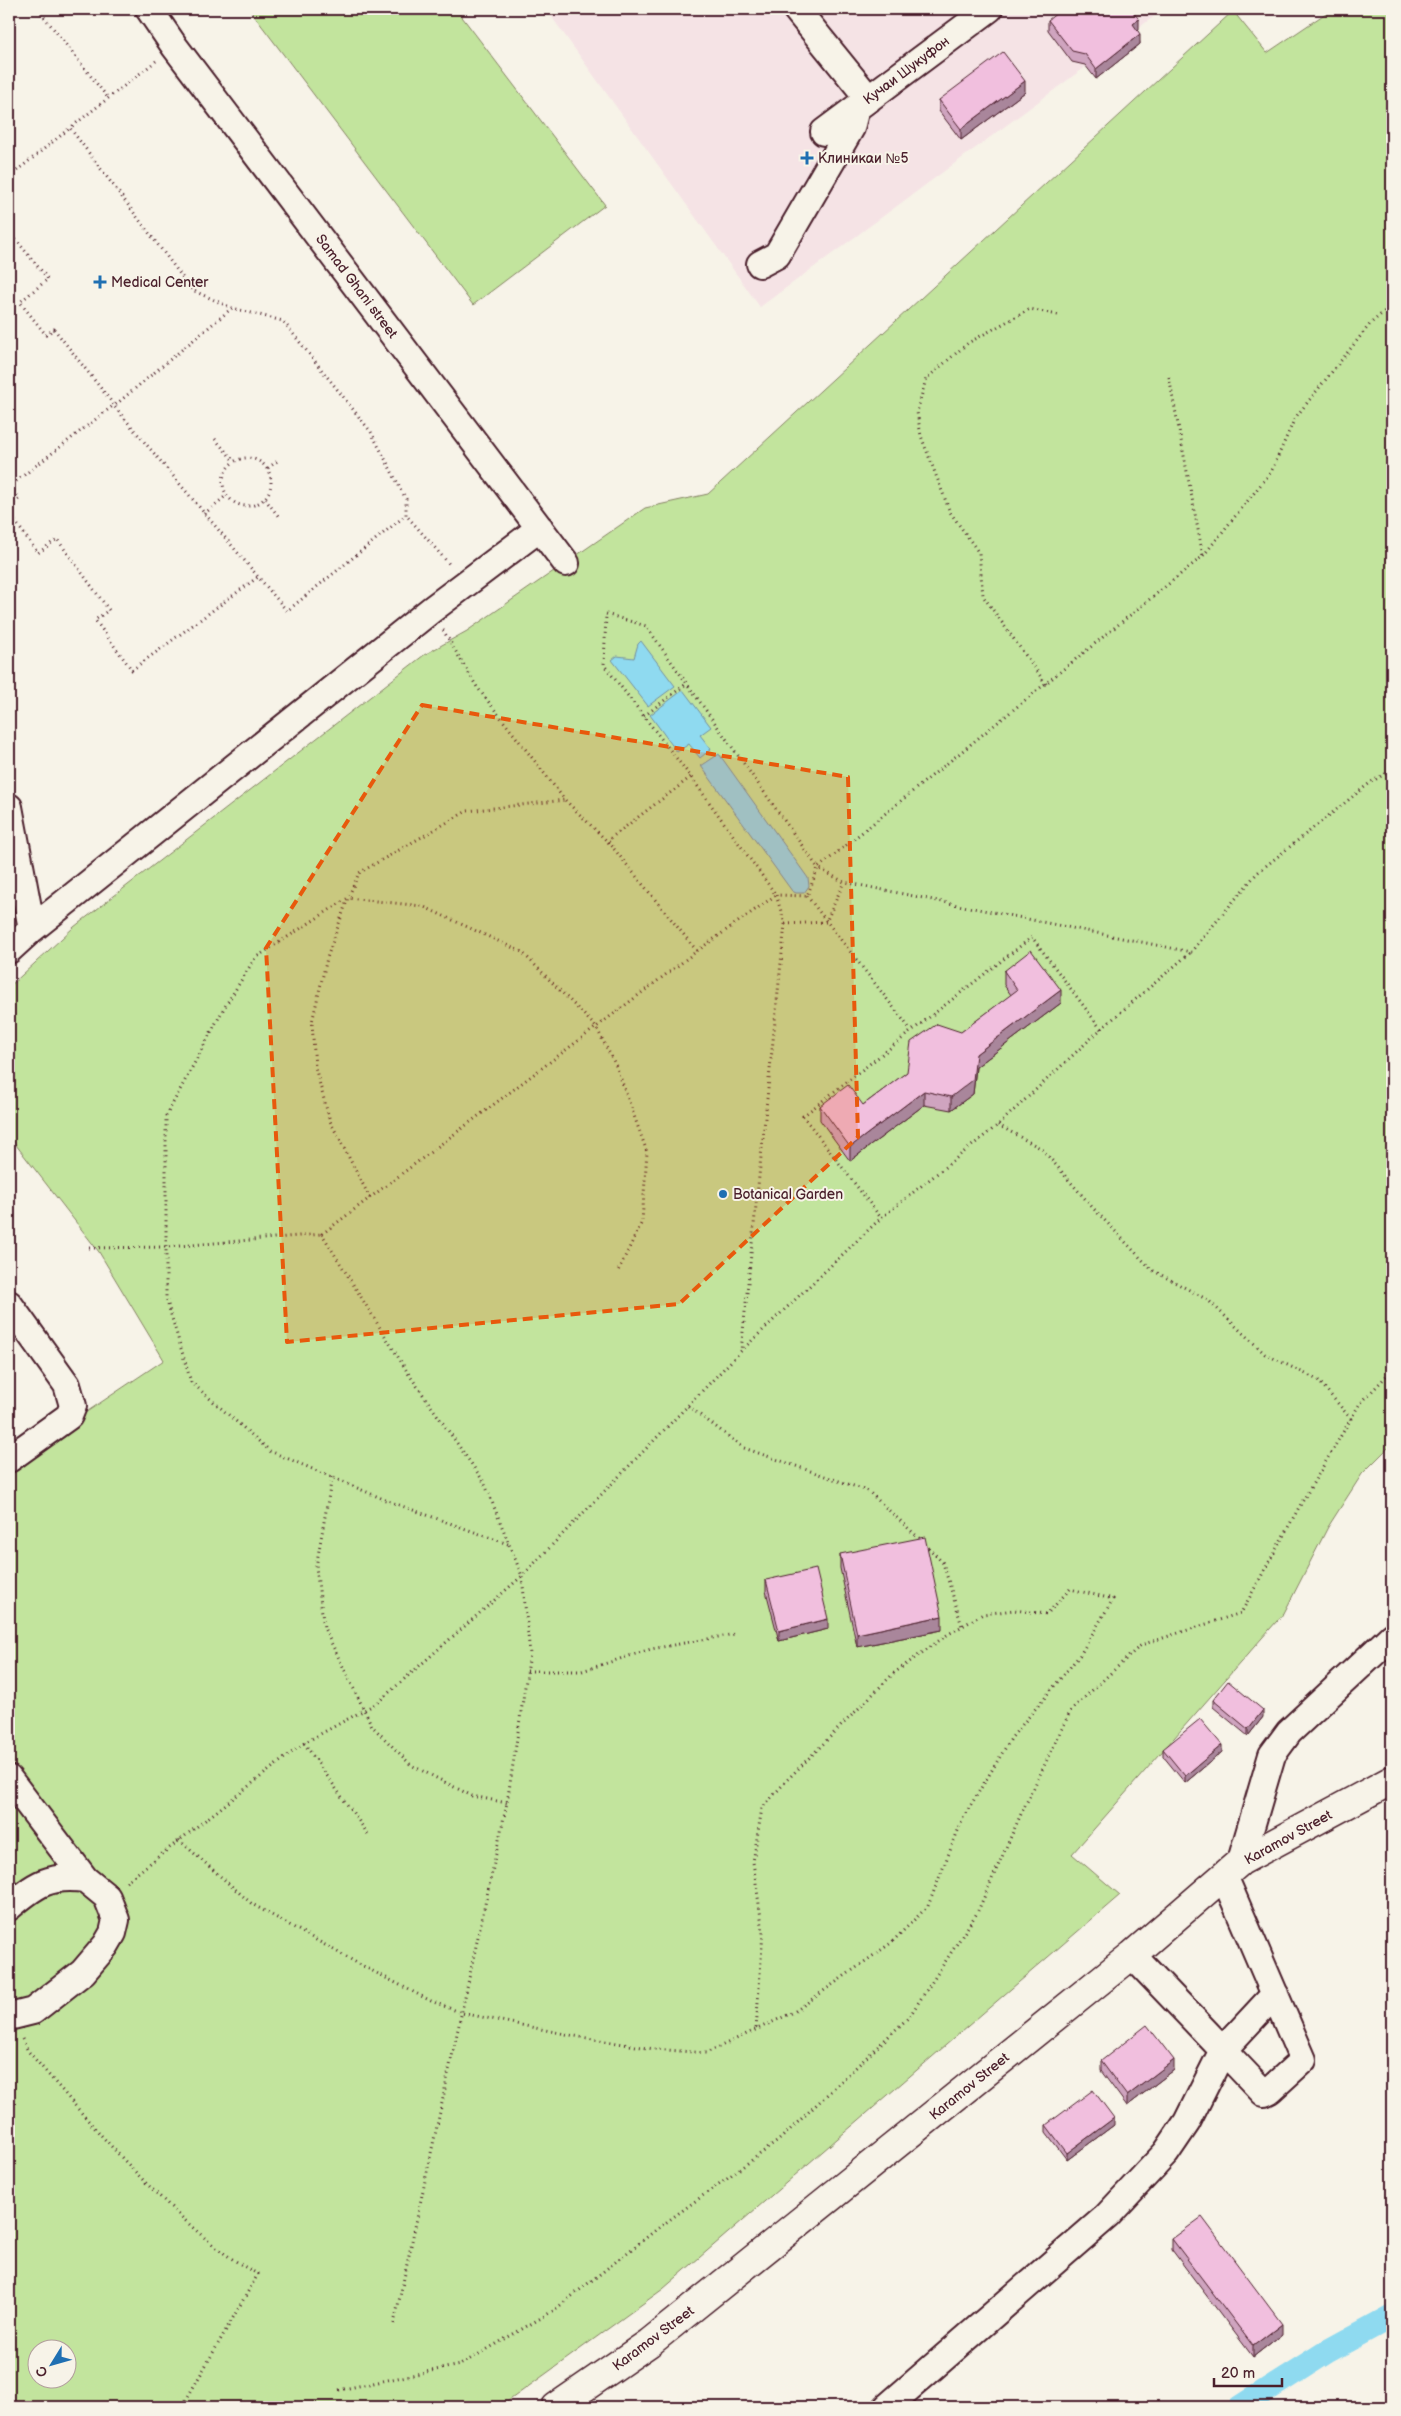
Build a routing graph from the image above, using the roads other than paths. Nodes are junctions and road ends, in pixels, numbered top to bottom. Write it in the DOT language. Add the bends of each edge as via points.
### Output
graph roads {
  1 [pos="149,9"];
  2 [pos="796,9"];
  3 [pos="989,9"];
  4 [pos="960,17"];
  5 [pos="862,103"];
  6 [pos="824,132"];
  7 [pos="760,264"];
  8 [pos="540,528"];
  9 [pos="566,563"];
  10 [pos="9,807"];
  11 [pos="32,929"];
  12 [pos="9,950"];
  13 [pos="9,1304"];
  14 [pos="9,1459"];
  15 [pos="1392,1636"];
  16 [pos="9,1779"];
  17 [pos="1392,1780"];
  18 [pos="1232,1868"];
  19 [pos="85,1879"];
  20 [pos="9,1907"];
  21 [pos="1132,1955"];
  22 [pos="1275,1994"];
  23 [pos="10,2017"];
  24 [pos="1223,2050"];
  25 [pos="556,2407"];
  26 [pos="887,2407"];
  1 -- 8 [label="street, Samad Ghani street"];
  2 -- 5 [label="street"];
  3 -- 4 [label="street, Кучаи Шукуфон"];
  4 -- 5 [label="street, Кучаи Шукуфон"];
  5 -- 6 [label="street, Кучаи Шукуфон"];
  5 -- 7 [label="street" via="851,128 777,255"];
  8 -- 9 [label="street, Samad Ghani street"];
  8 -- 11 [label="street" via="431,610"];
  10 -- 11 [label="street"];
  11 -- 12 [label="street"];
  13 -- 14 [label="street" via="67,1385 73,1406 70,1416"];
  15 -- 18 [label="street" via="1289,1732 1272,1755"];
  16 -- 19 [label="street"];
  17 -- 18 [label="main road, Karamov Street"];
  18 -- 21 [label="main road, Karamov Street"];
  18 -- 22 [label="street"];
  19 -- 20 [label="street" via="58,1878 43,1882"];
  19 -- 23 [label="street" via="107,1897 116,1920 113,1933 83,1972 33,2011"];
  21 -- 24 [label="street"];
  21 -- 25 [label="main road, Karamov Street" via="649,2343"];
  22 -- 24 [label="street"];
  22 -- 24 [label="street" via="1303,2060 1301,2065 1264,2092"];
  24 -- 26 [label="street" via="1172,2145 1107,2216"];
}
